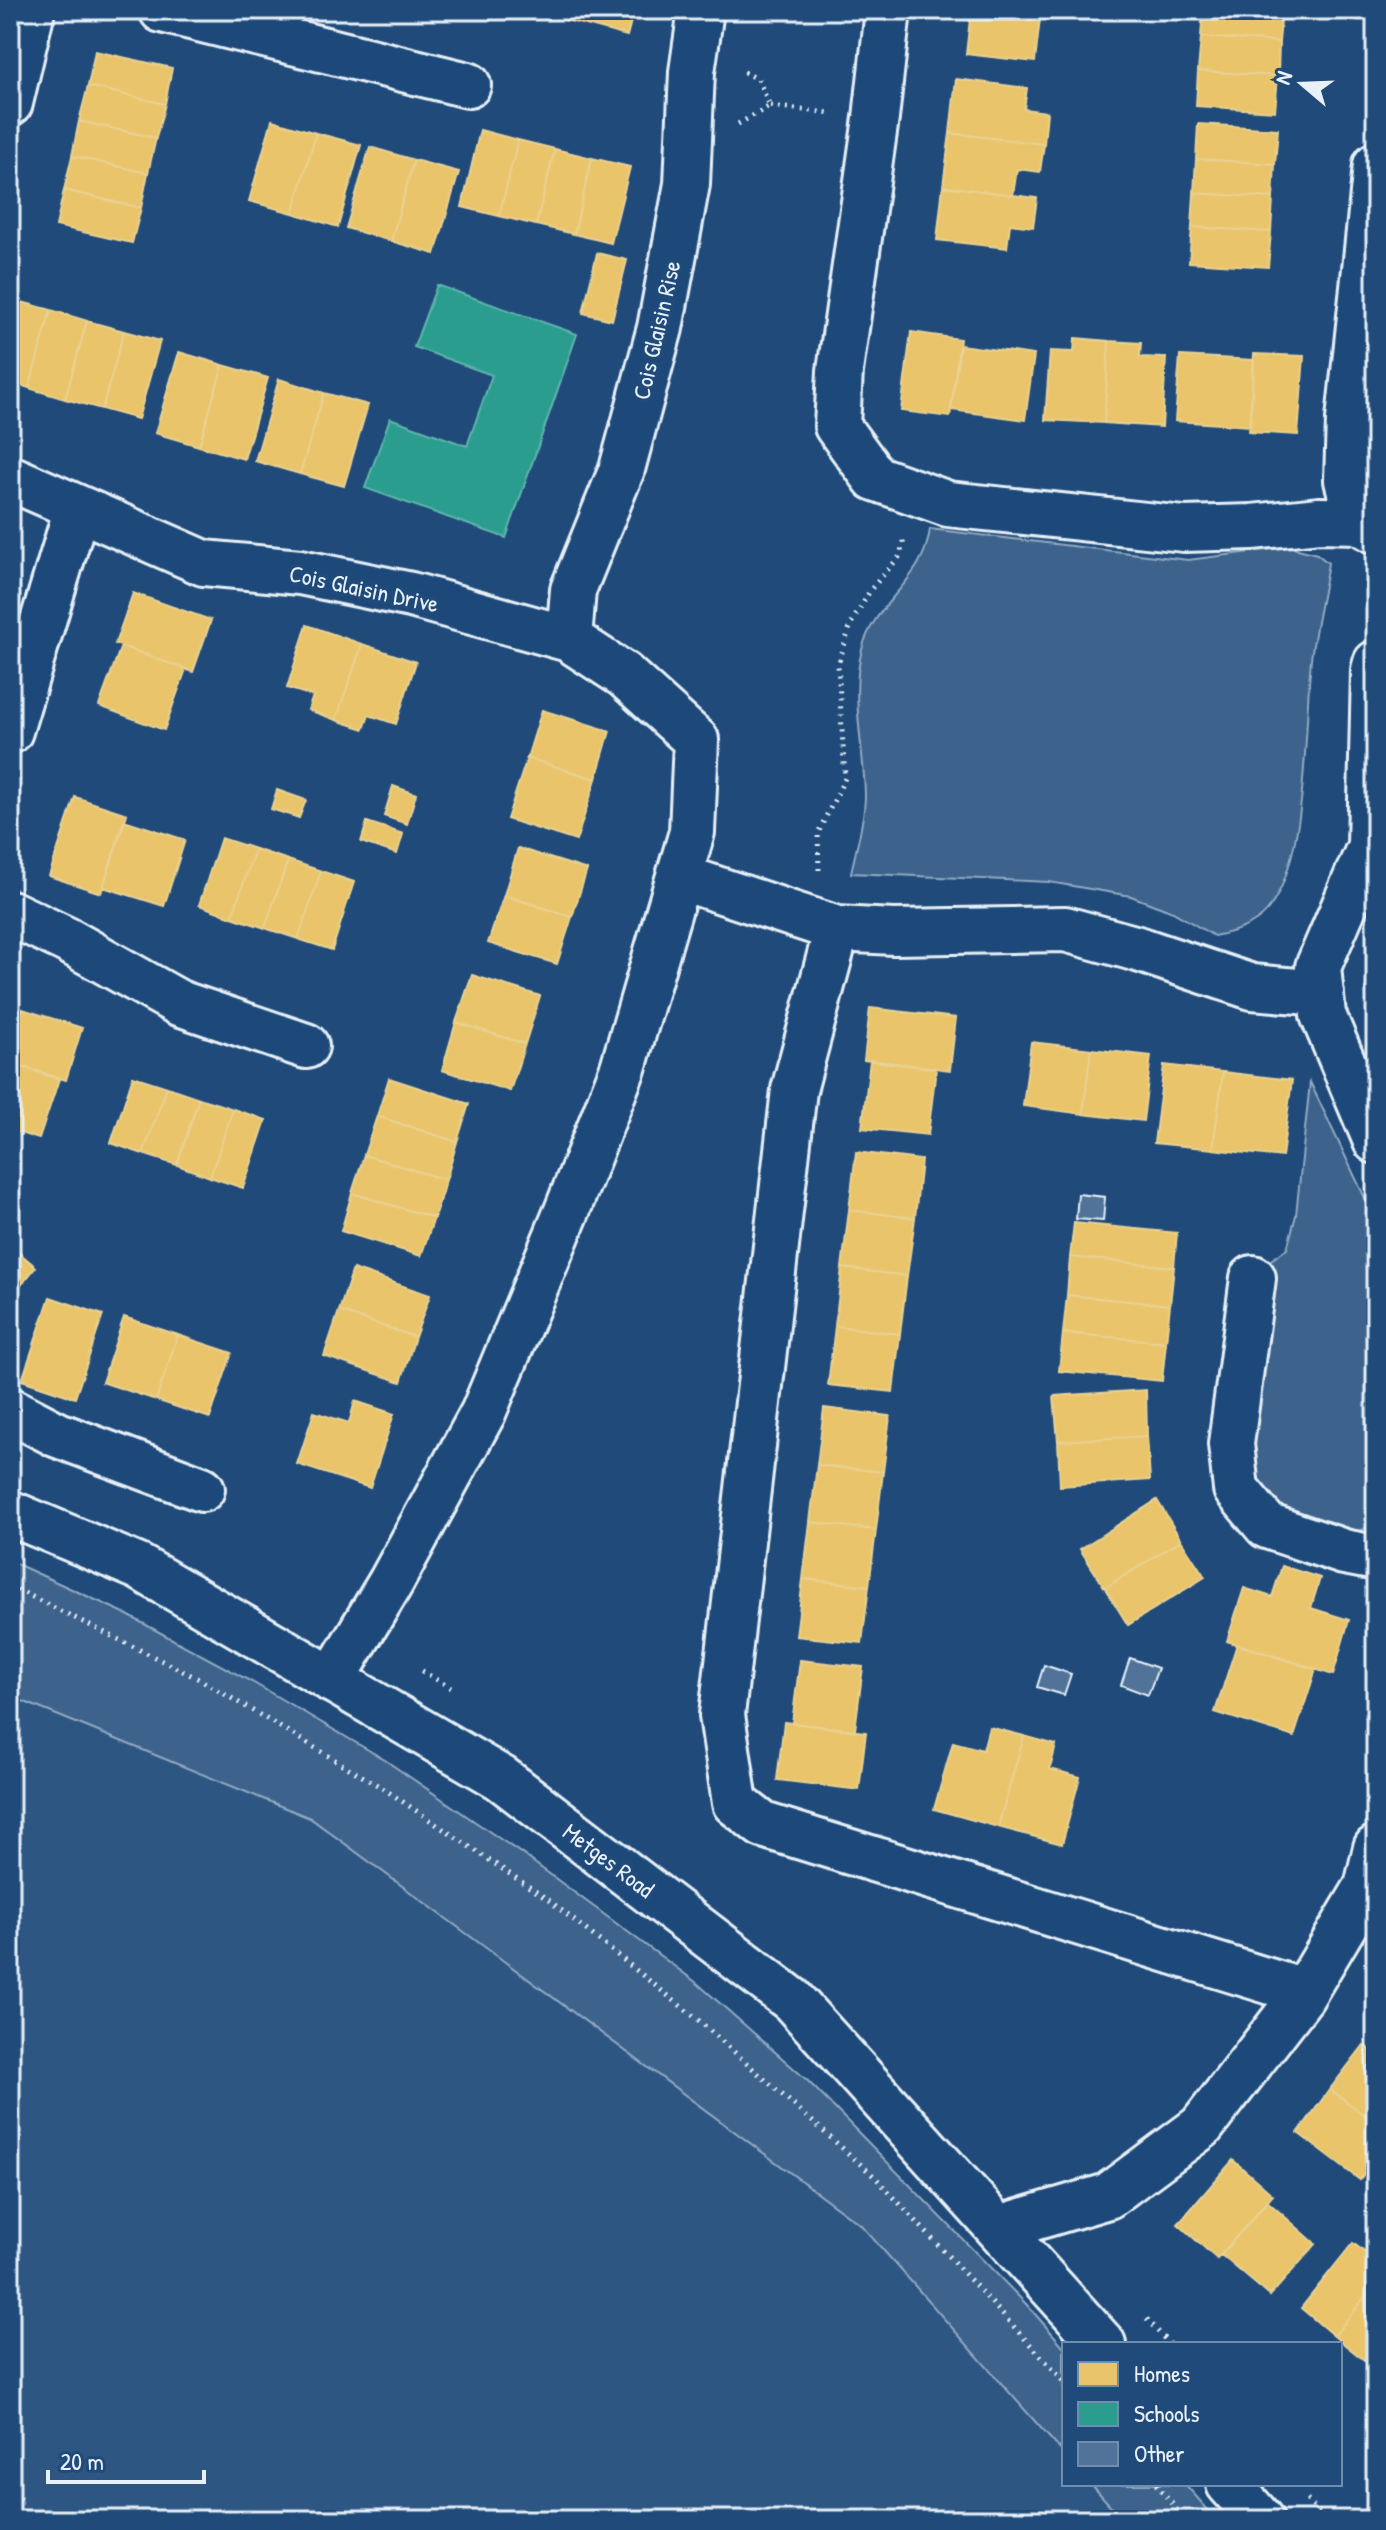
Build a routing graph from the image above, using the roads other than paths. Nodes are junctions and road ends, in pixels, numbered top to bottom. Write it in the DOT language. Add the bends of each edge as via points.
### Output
graph roads {
  1 [pos="32,10"];
  2 [pos="162,10"];
  3 [pos="701,10"];
  4 [pos="888,10"];
  5 [pos="468,85"];
  6 [pos="10,103"];
  7 [pos="1376,165"];
  8 [pos="10,478"];
  9 [pos="77,508"];
  10 [pos="1367,526"];
  11 [pos="569,639"];
  12 [pos="1376,663"];
  13 [pos="10,731"];
  14 [pos="680,877"];
  15 [pos="10,913"];
  16 [pos="828,926"];
  17 [pos="1321,993"];
  18 [pos="306,1046"];
  19 [pos="1376,1141"];
  20 [pos="1253,1278"];
  21 [pos="10,1410"];
  22 [pos="202,1489"];
  23 [pos="10,1513"];
  24 [pos="1376,1558"];
  25 [pos="332,1680"];
  26 [pos="1376,1848"];
  27 [pos="1304,1992"];
  28 [pos="999,2228"];
  29 [pos="1101,2342"];
  30 [pos="1231,2486"];
  31 [pos="1261,2520"];
  1 -- 6 [label="street"];
  2 -- 5 [label="street"];
  3 -- 11 [label="street, Cois Glaisin Rise" via="687,184 660,328 622,469 573,590"];
  4 -- 10 [label="street" via="848,302 837,426 875,478 948,504 1184,529 1319,520"];
  7 -- 10 [label="street" via="1347,480"];
  8 -- 9 [label="street, Cois Glaisin Drive"];
  9 -- 11 [label="street, Cois Glaisin Drive" via="204,563 300,572 411,595"];
  9 -- 13 [label="street"];
  11 -- 14 [label="street, Cois Glaisin Drive" via="624,675 696,740 692,832"];
  12 -- 17 [label="street" via="1370,846 1318,967"];
  14 -- 16 [label="street"];
  14 -- 25 [label="street" via="623,1068 483,1413"];
  15 -- 18 [label="street" via="179,1003"];
  16 -- 17 [label="street" via="894,932 1065,929 1252,987"];
  16 -- 27 [label="street" via="794,1090 722,1715 735,1803 763,1825"];
  17 -- 19 [label="street" via="1323,1015"];
  20 -- 24 [label="street" via="1231,1444 1236,1489 1267,1526"];
  21 -- 22 [label="street" via="58,1435"];
  23 -- 25 [label="street, Metges Road" via="139,1567"];
  25 -- 28 [label="street, Metges Road" via="501,1778 792,2000"];
  26 -- 27 [label="street" via="1367,1887"];
  27 -- 28 [label="street" via="1201,2127 1108,2196"];
  28 -- 29 [label="street, Metges Road"];
  30 -- 31 [label="street"];
}
